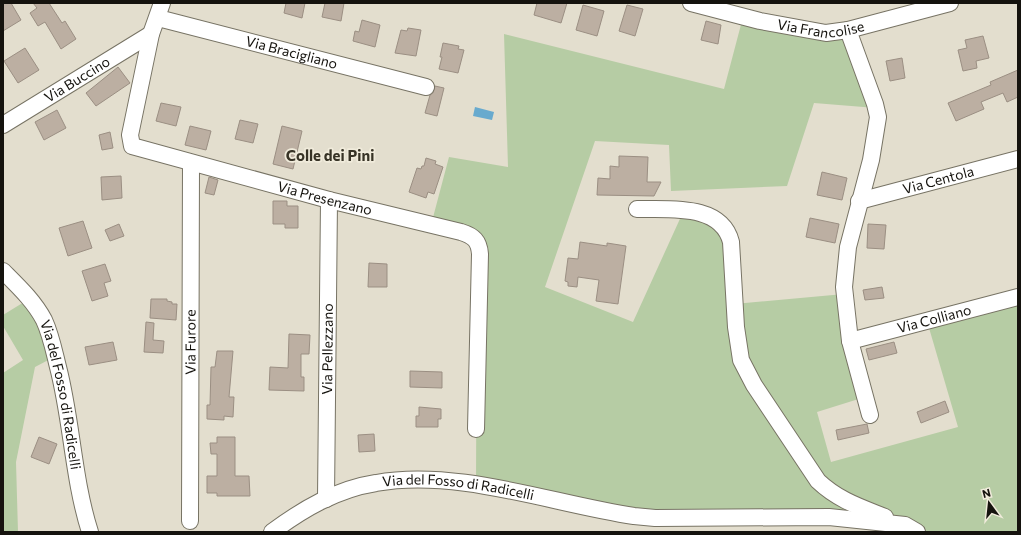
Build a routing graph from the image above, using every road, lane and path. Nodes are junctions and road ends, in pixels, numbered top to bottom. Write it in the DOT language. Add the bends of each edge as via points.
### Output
graph roads {
  1 [pos="691,3"];
  2 [pos="950,3"];
  3 [pos="160,11"];
  4 [pos="848,30"];
  5 [pos="151,34"];
  6 [pos="426,87"];
  7 [pos="3,125"];
  8 [pos="1018,159"];
  9 [pos="191,163"];
  10 [pos="329,200"];
  11 [pos="859,201"];
  12 [pos="637,209"];
  13 [pos="3,271"];
  14 [pos="1018,297"];
  15 [pos="850,341"];
  16 [pos="870,415"];
  17 [pos="476,429"];
  18 [pos="326,498"];
  19 [pos="190,521"];
  20 [pos="655,525"];
  21 [pos="911,528"];
  22 [pos="90,532"];
  23 [pos="272,532"];
  1 -- 4 [label="street, Via Francolise" via="814,32"];
  2 -- 4 [label="street, Via Francolise"];
  3 -- 5 [label="street, Via Presenzano"];
  3 -- 6 [label="street, Via Bracigliano"];
  4 -- 11 [label="street" via="878,117 871,160"];
  5 -- 7 [label="street, Via Buccino"];
  5 -- 9 [label="street, Via Presenzano" via="130,141 132,146 138,149"];
  8 -- 11 [label="street, Via Centola"];
  9 -- 10 [label="street, Via Presenzano"];
  9 -- 19 [label="street, Via Furore"];
  10 -- 17 [label="street, Via Presenzano" via="461,232 477,241 480,254"];
  10 -- 18 [label="street, Via Pellezzano"];
  11 -- 15 [label="street" via="844,271"];
  12 -- 21 [label="street" via="692,211 714,219 726,229 731,242 738,349 754,385 813,473 827,489 848,502"];
  13 -- 22 [label="street, Via del Fosso di Radicelli" via="38,310 50,336 63,389"];
  14 -- 15 [label="street, Via Colliano"];
  15 -- 16 [label="street"];
  18 -- 20 [label="street, Via del Fosso di Radicelli" via="375,483 424,480 476,485"];
  18 -- 23 [label="street, Via del Fosso di Radicelli"];
  20 -- 21 [label="street, Via del Fosso di Radicelli" via="817,516"];
}
